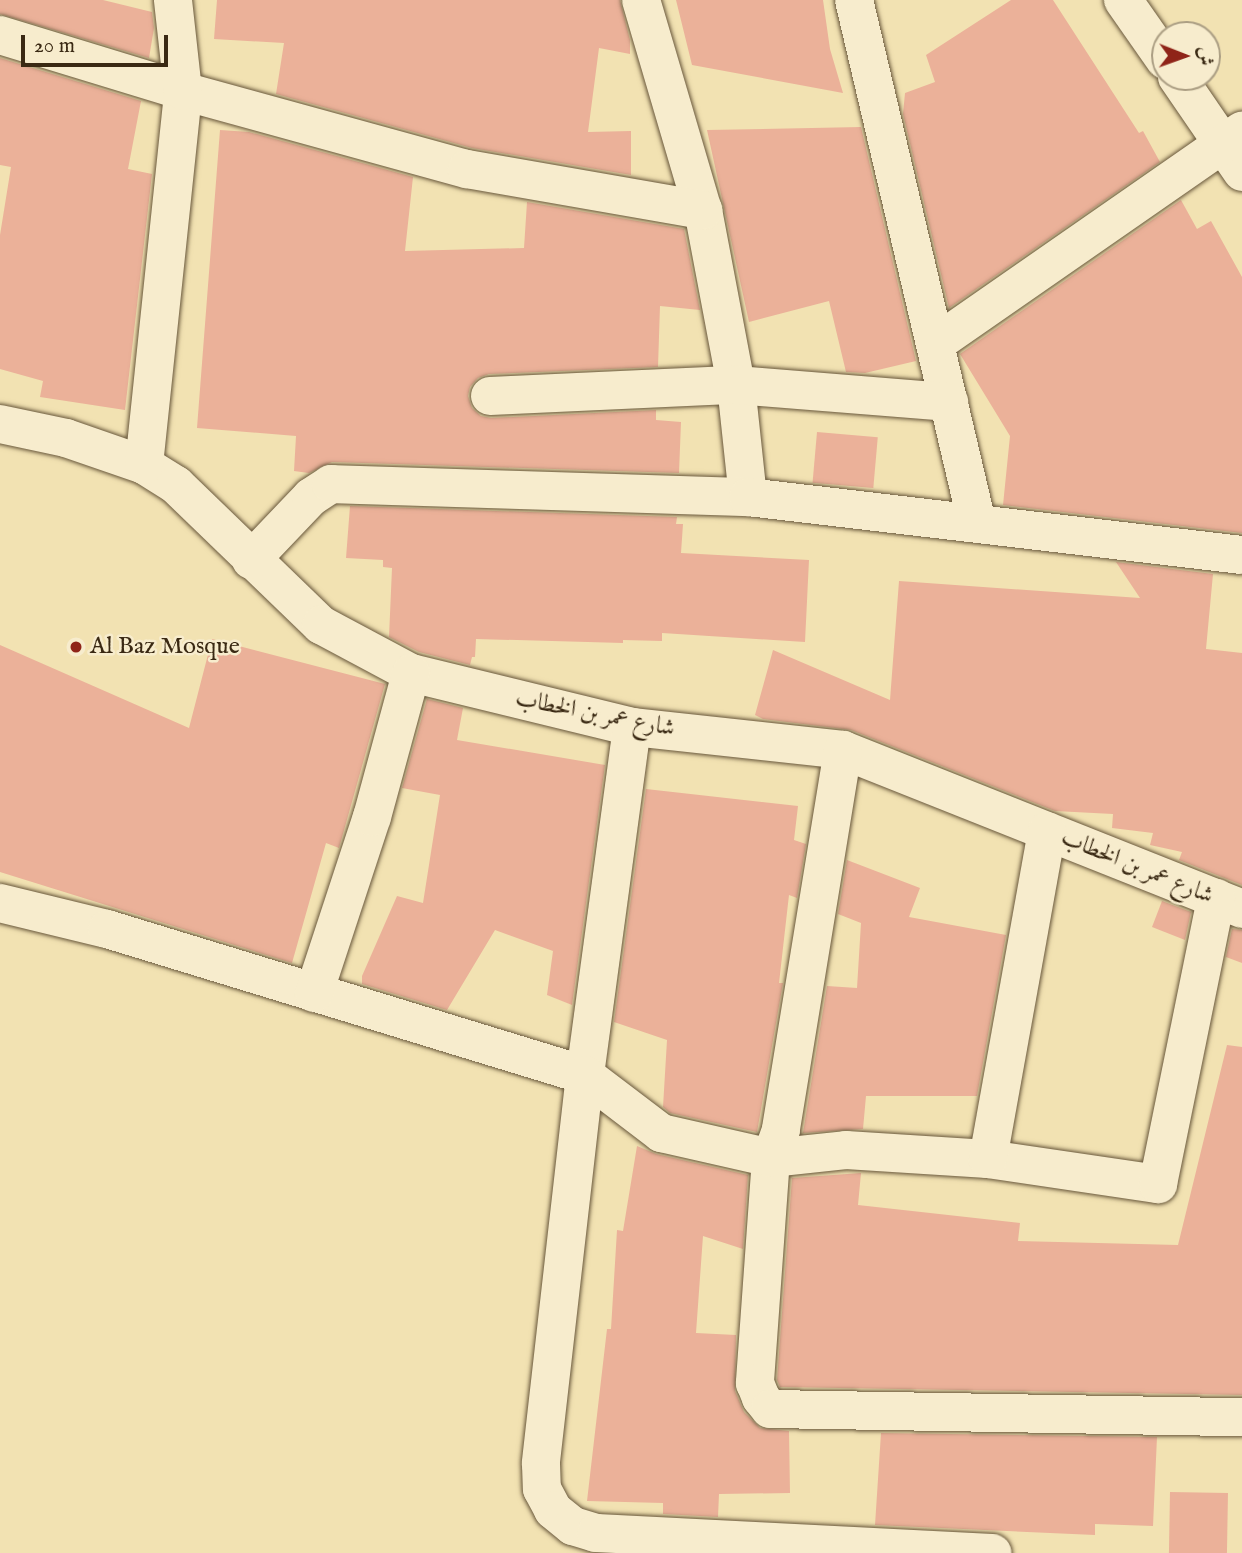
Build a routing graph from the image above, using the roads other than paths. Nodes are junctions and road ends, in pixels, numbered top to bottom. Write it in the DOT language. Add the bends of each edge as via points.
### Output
graph roads {
  1 [pos="173,0"];
  2 [pos="641,0"];
  3 [pos="855,0"];
  4 [pos="1123,0"];
  5 [pos="0,35"];
  6 [pos="1151,40"];
  7 [pos="183,91"];
  8 [pos="1188,91"];
  9 [pos="1236,150"];
  10 [pos="703,210"];
  11 [pos="935,344"];
  12 [pos="736,385"];
  13 [pos="489,396"];
  14 [pos="948,401"];
  15 [pos="0,424"];
  16 [pos="144,465"];
  17 [pos="748,497"];
  18 [pos="977,523"];
  19 [pos="1242,555"];
  20 [pos="251,560"];
  21 [pos="411,673"];
  22 [pos="632,727"];
  23 [pos="843,750"];
  24 [pos="1047,831"];
  25 [pos="0,902"];
  26 [pos="1229,903"];
  27 [pos="314,993"];
  28 [pos="585,1075"];
  29 [pos="771,1158"];
  30 [pos="988,1159"];
  31 [pos="1242,1416"];
  32 [pos="992,1553"];
  1 -- 7 [label="street"];
  2 -- 10 [label="street"];
  3 -- 11 [label="street"];
  4 -- 6 [label="street"];
  5 -- 7 [label="street"];
  7 -- 10 [label="street" via="467,169"];
  7 -- 16 [label="street"];
  8 -- 9 [label="street"];
  9 -- 11 [label="street"];
  10 -- 12 [label="street"];
  11 -- 14 [label="street"];
  12 -- 13 [label="street"];
  12 -- 14 [label="street"];
  12 -- 17 [label="street"];
  14 -- 18 [label="street"];
  15 -- 16 [label="street, شارع عمر بن الخطاب" via="66,439"];
  16 -- 20 [label="street, شارع عمر بن الخطاب" via="176,485"];
  17 -- 18 [label="street"];
  17 -- 20 [label="street" via="331,484 310,497"];
  18 -- 19 [label="street"];
  20 -- 21 [label="street, شارع عمر بن الخطاب" via="321,625"];
  21 -- 22 [label="street, شارع عمر بن الخطاب"];
  21 -- 27 [label="street" via="372,817"];
  22 -- 23 [label="street, شارع عمر بن الخطاب"];
  22 -- 28 [label="street"];
  23 -- 24 [label="street, شارع عمر بن الخطاب"];
  23 -- 29 [label="street" via="781,1130"];
  24 -- 26 [label="street, شارع عمر بن الخطاب"];
  24 -- 30 [label="street"];
  25 -- 27 [label="street" via="107,929"];
  26 -- 30 [label="street" via="1158,1184"];
  27 -- 28 [label="street"];
  28 -- 29 [label="street" via="661,1133"];
  28 -- 32 [label="street" via="541,1464 542,1489 553,1510 573,1526 596,1532"];
  29 -- 30 [label="street" via="846,1150"];
  29 -- 31 [label="street" via="755,1383 770,1409"];
}
